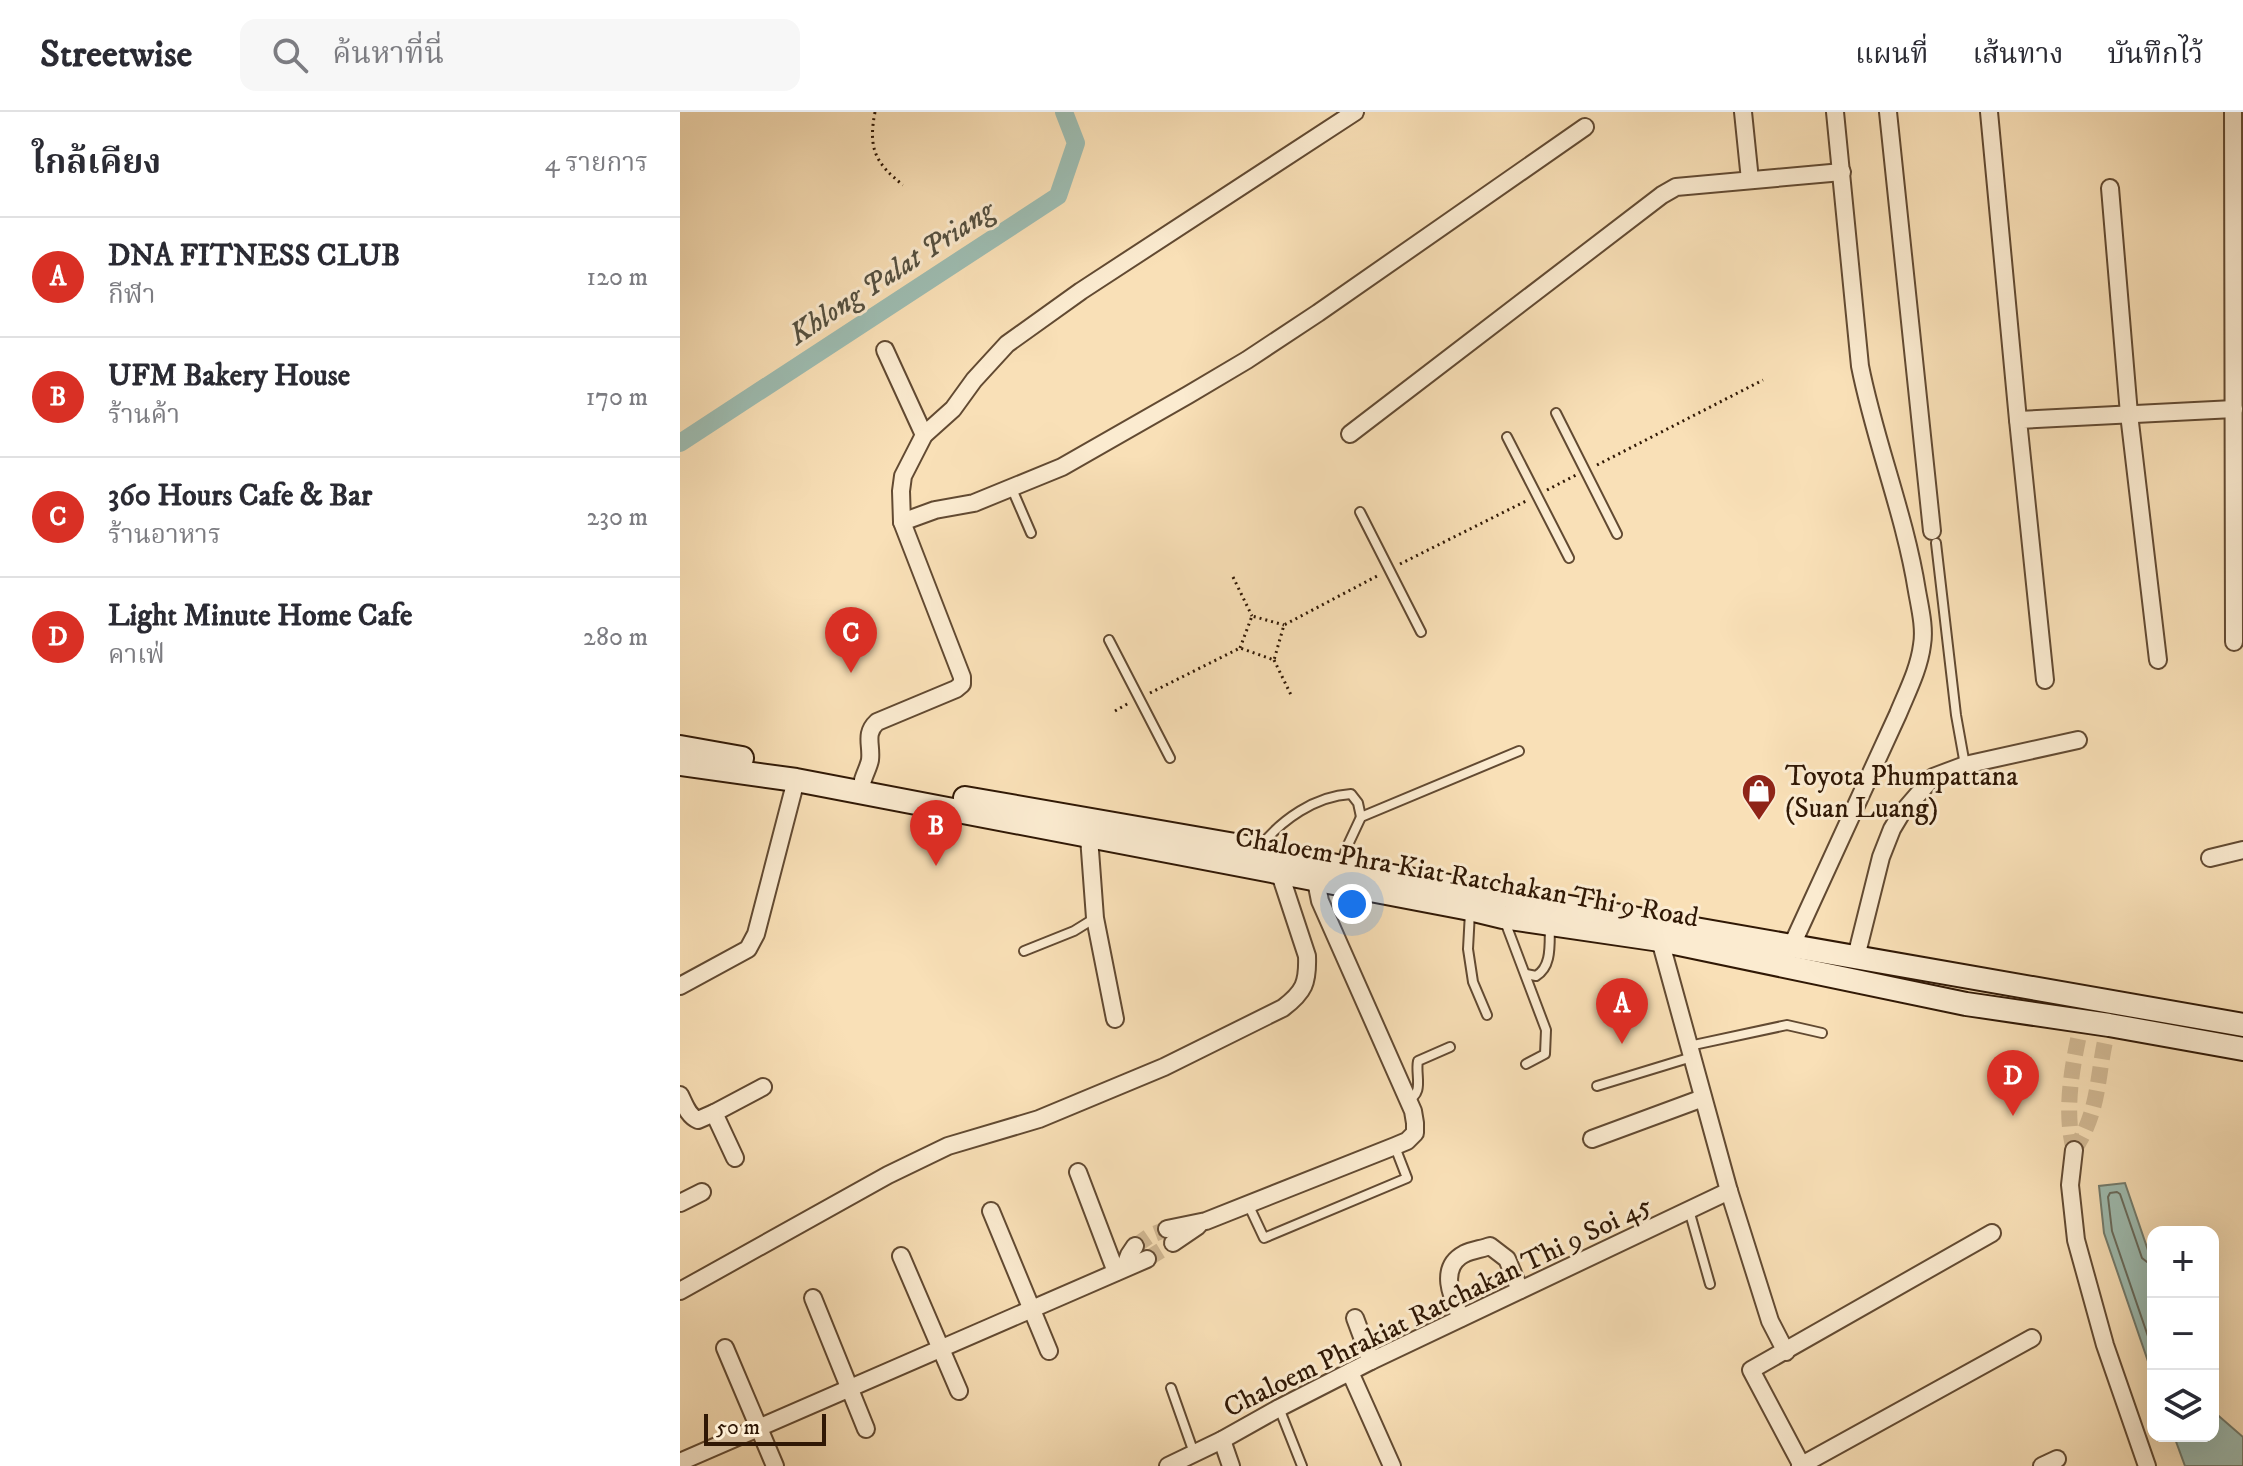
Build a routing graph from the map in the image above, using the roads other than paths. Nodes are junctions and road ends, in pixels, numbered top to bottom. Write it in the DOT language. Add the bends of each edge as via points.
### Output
graph roads {
  1 [pos="1355,112"];
  2 [pos="1743,112"];
  3 [pos="1835,112"];
  4 [pos="1888,112"];
  5 [pos="1989,112"];
  6 [pos="2233,112"];
  7 [pos="1585,127"];
  8 [pos="1842,172"];
  9 [pos="1750,180"];
  10 [pos="2110,188"];
  11 [pos="885,350"];
  12 [pos="1556,413"];
  13 [pos="2129,414"];
  14 [pos="2237,417"];
  15 [pos="2018,420"];
  16 [pos="1350,434"];
  17 [pos="924,435"];
  18 [pos="1507,437"];
  19 [pos="1012,489"];
  20 [pos="1360,512"];
  21 [pos="902,522"];
  22 [pos="1031,533"];
  23 [pos="1617,534"];
  24 [pos="1934,537"];
  25 [pos="1569,558"];
  26 [pos="1421,632"];
  27 [pos="1109,640"];
  28 [pos="2234,642"];
  29 [pos="2158,660"];
  30 [pos="2045,680"];
  31 [pos="2078,740"];
  32 [pos="680,747"];
  33 [pos="1519,751"];
  34 [pos="1170,758"];
  35 [pos="680,764"];
  36 [pos="1965,765"];
  37 [pos="796,780"];
  38 [pos="863,780"];
  39 [pos="1361,817"];
  40 [pos="1089,837"];
  41 [pos="1258,849"];
  42 [pos="2243,850"];
  43 [pos="2210,858"];
  44 [pos="1341,867"];
  45 [pos="1280,874"];
  46 [pos="1316,881"];
  47 [pos="1470,909"];
  48 [pos="1503,917"];
  49 [pos="1095,918"];
  50 [pos="1550,924"];
  51 [pos="1660,940"];
  52 [pos="1792,945"];
  53 [pos="1024,951"];
  54 [pos="1856,957"];
  55 [pos="1526,974"];
  56 [pos="680,986"];
  57 [pos="1487,1015"];
  58 [pos="1115,1019"];
  59 [pos="2243,1025"];
  60 [pos="1822,1033"];
  61 [pos="1450,1047"];
  62 [pos="2243,1049"];
  63 [pos="1690,1052"];
  64 [pos="1526,1064"];
  65 [pos="1597,1086"];
  66 [pos="763,1087"];
  67 [pos="680,1095"];
  68 [pos="1703,1098"];
  69 [pos="1406,1100"];
  70 [pos="714,1113"];
  71 [pos="1592,1139"];
  72 [pos="1395,1146"];
  73 [pos="2074,1150"];
  74 [pos="735,1158"];
  75 [pos="1078,1172"];
  76 [pos="1729,1191"];
  77 [pos="702,1192"];
  78 [pos="680,1203"];
  79 [pos="1248,1204"];
  80 [pos="1689,1210"];
  81 [pos="991,1211"];
  82 [pos="1992,1233"];
  83 [pos="1170,1236"];
  84 [pos="1135,1246"];
  85 [pos="901,1256"];
  86 [pos="1147,1259"];
  87 [pos="1120,1270"];
  88 [pos="1710,1284"];
  89 [pos="1520,1290"];
  90 [pos="680,1291"];
  91 [pos="813,1298"];
  92 [pos="1032,1309"];
  93 [pos="1355,1318"];
  94 [pos="1461,1318"];
  95 [pos="2032,1338"];
  96 [pos="725,1348"];
  97 [pos="940,1349"];
  98 [pos="1049,1351"];
  99 [pos="1786,1352"];
  100 [pos="1371,1361"];
  101 [pos="1350,1372"];
  102 [pos="851,1388"];
  103 [pos="1171,1388"];
  104 [pos="959,1391"];
  105 [pos="1279,1408"];
  106 [pos="759,1428"];
  107 [pos="866,1429"];
  108 [pos="1222,1440"];
  109 [pos="1194,1453"];
  110 [pos="680,1462"];
  111 [pos="1174,1465"];
  112 [pos="775,1466"];
  113 [pos="1231,1466"];
  114 [pos="1302,1466"];
  115 [pos="1392,1466"];
  116 [pos="1801,1466"];
  117 [pos="2147,1466"];
  1 -- 17 [label="street" via="1007,344"];
  2 -- 9 [label="street"];
  3 -- 8 [label="street"];
  4 -- 24 [label="street"];
  5 -- 15 [label="street"];
  6 -- 14 [label="street"];
  7 -- 19 [label="street" via="1247,360 1062,467"];
  8 -- 9 [label="street"];
  8 -- 52 [label="street" via="1860,366 1913,564 1923,644 1898,714"];
  9 -- 16 [label="street" via="1676,187 1662,195"];
  10 -- 13 [label="street"];
  11 -- 17 [label="street"];
  12 -- 23 [label="lane"];
  13 -- 14 [label="street"];
  13 -- 15 [label="street"];
  13 -- 29 [label="street"];
  14 -- 28 [label="street"];
  15 -- 30 [label="street"];
  17 -- 21 [label="street" via="903,476"];
  18 -- 25 [label="lane"];
  19 -- 21 [label="street"];
  19 -- 22 [label="lane"];
  20 -- 26 [label="lane"];
  21 -- 38 [label="street" via="962,684 877,722 868,736 870,760"];
  24 -- 36 [label="lane"];
  27 -- 34 [label="lane"];
  31 -- 36 [label="street"];
  32 -- 38 [label="main road, Chaloem Phra Kiat Ratchakan Thi 9 Road"];
  33 -- 39 [label="lane"];
  35 -- 37 [label="main road, Chaloem Phra Kiat Ratchakan Thi 9 Road"];
  36 -- 54 [label="street" via="1933,777 1892,829"];
  37 -- 40 [label="main road, Chaloem Phra Kiat Ratchakan Thi 9 Road"];
  37 -- 56 [label="street" via="748,949"];
  38 -- 41 [label="main road, Chaloem Phra Kiat Ratchakan Thi 9 Road"];
  39 -- 41 [label="lane" via="1351,794 1322,800 1296,814"];
  39 -- 44 [label="lane"];
  40 -- 45 [label="main road, Chaloem Phra Kiat Ratchakan Thi 9 Road"];
  40 -- 49 [label="street"];
  41 -- 44 [label="main road, Chaloem Phra Kiat Ratchakan Thi 9 Road"];
  42 -- 43 [label="street"];
  44 -- 52 [label="main road, Chaloem Phra Kiat Ratchakan Thi 9 Road"];
  45 -- 46 [label="main road, Chaloem Phra Kiat Ratchakan Thi 9 Road"];
  45 -- 90 [label="street" via="1308,970 1298,996 1283,1008 1164,1067 1039,1119 948,1146"];
  46 -- 47 [label="main road, Chaloem Phra Kiat Ratchakan Thi 9 Road"];
  46 -- 69 [label="street"];
  47 -- 48 [label="main road, Chaloem Phra Kiat Ratchakan Thi 9 Road"];
  47 -- 57 [label="lane" via="1473,982"];
  48 -- 50 [label="main road, Chaloem Phra Kiat Ratchakan Thi 9 Road"];
  48 -- 55 [label="lane"];
  49 -- 53 [label="lane"];
  49 -- 58 [label="street"];
  50 -- 51 [label="main road, Chaloem Phra Kiat Ratchakan Thi 9 Road"];
  50 -- 55 [label="lane" via="1544,971"];
  51 -- 62 [label="main road, Chaloem Phra Kiat Ratchakan Thi 9 Road" via="1966,1004"];
  51 -- 63 [label="street"];
  52 -- 54 [label="main road, Chaloem Phra Kiat Ratchakan Thi 9 Road"];
  54 -- 59 [label="main road, Chaloem Phra Kiat Ratchakan Thi 9 Road"];
  55 -- 64 [label="lane" via="1546,1030 1545,1054"];
  60 -- 63 [label="lane" via="1787,1025"];
  61 -- 69 [label="lane" via="1418,1061 1418,1092"];
  63 -- 65 [label="lane"];
  63 -- 68 [label="street"];
  66 -- 70 [label="street"];
  67 -- 70 [label="street" via="694,1118"];
  68 -- 71 [label="street"];
  68 -- 76 [label="street"];
  69 -- 72 [label="street" via="1415,1133"];
  70 -- 74 [label="street"];
  72 -- 79 [label="street"];
  72 -- 79 [label="lane" via="1407,1178 1264,1238"];
  73 -- 117 [label="street" via="2070,1185 2076,1240"];
  75 -- 87 [label="street"];
  76 -- 80 [label="street, Chaloem Phrakiat Ratchakan Thi 9 Soi 45"];
  76 -- 99 [label="street" via="1770,1321"];
  77 -- 78 [label="street"];
  79 -- 83 [label="street"];
  80 -- 88 [label="lane"];
  80 -- 89 [label="street, Chaloem Phrakiat Ratchakan Thi 9 Soi 45"];
  81 -- 92 [label="street"];
  82 -- 99 [label="street"];
  84 -- 87 [label="street"];
  85 -- 97 [label="street"];
  86 -- 87 [label="street"];
  87 -- 92 [label="street"];
  89 -- 94 [label="street, Chaloem Phrakiat Ratchakan Thi 9 Soi 45"];
  89 -- 94 [label="street" via="1507,1259 1490,1246 1463,1254 1449,1274 1450,1294"];
  91 -- 102 [label="street"];
  92 -- 97 [label="street"];
  92 -- 98 [label="street"];
  93 -- 100 [label="street"];
  94 -- 100 [label="street, Chaloem Phrakiat Ratchakan Thi 9 Soi 45"];
  95 -- 116 [label="street"];
  96 -- 106 [label="street"];
  97 -- 102 [label="street"];
  97 -- 104 [label="street"];
  99 -- 116 [label="street" via="1751,1370"];
  100 -- 101 [label="street, Chaloem Phrakiat Ratchakan Thi 9 Soi 45"];
  101 -- 105 [label="street, Chaloem Phrakiat Ratchakan Thi 9 Soi 45"];
  101 -- 115 [label="street"];
  102 -- 106 [label="street"];
  102 -- 107 [label="street"];
  103 -- 109 [label="lane"];
  105 -- 108 [label="street, Chaloem Phrakiat Ratchakan Thi 9 Soi 45"];
  105 -- 114 [label="lane"];
  106 -- 110 [label="street"];
  106 -- 112 [label="street"];
  108 -- 109 [label="street, Chaloem Phrakiat Ratchakan Thi 9 Soi 45"];
  108 -- 113 [label="street"];
  109 -- 111 [label="street, Chaloem Phrakiat Ratchakan Thi 9 Soi 45"];
}
